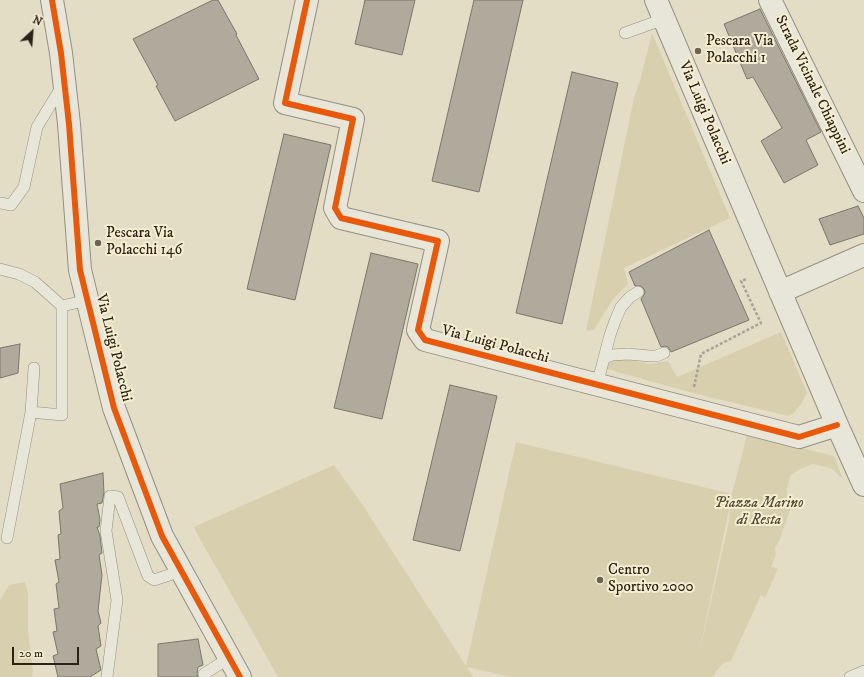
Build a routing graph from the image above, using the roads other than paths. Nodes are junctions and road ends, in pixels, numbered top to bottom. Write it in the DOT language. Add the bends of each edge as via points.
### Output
graph roads {
  1 [pos="52,0"];
  2 [pos="307,0"];
  3 [pos="770,0"];
  4 [pos="660,10"];
  5 [pos="625,33"];
  6 [pos="64,82"];
  7 [pos="864,191"];
  8 [pos="0,203"];
  9 [pos="864,255"];
  10 [pos="0,269"];
  11 [pos="638,292"];
  12 [pos="780,292"];
  13 [pos="88,300"];
  14 [pos="62,306"];
  15 [pos="664,353"];
  16 [pos="604,358"];
  17 [pos="34,368"];
  18 [pos="597,385"];
  19 [pos="31,412"];
  20 [pos="837,425"];
  21 [pos="864,485"];
  22 [pos="7,538"];
  23 [pos="182,571"];
  24 [pos="230,658"];
  25 [pos="864,671"];
  26 [pos="107,677"];
  27 [pos="205,677"];
  28 [pos="240,677"];
  29 [pos="850,677"];
  1 -- 6 [label="street, Via Luigi Polacchi"];
  2 -- 18 [label="street, Via Luigi Polacchi" via="286,103 353,119 335,208 341,218 438,241 418,330 425,340"];
  3 -- 7 [label="street, Strada Vicinale Chiappini"];
  4 -- 5 [label="lane"];
  4 -- 12 [label="street, Via Luigi Polacchi"];
  6 -- 8 [label="lane" via="37,128 24,187 11,205"];
  6 -- 13 [label="street, Via Luigi Polacchi" via="80,270"];
  9 -- 12 [label="street"];
  10 -- 14 [label="lane" via="35,282"];
  11 -- 16 [label="lane" via="630,296 621,307"];
  12 -- 20 [label="street, Via Luigi Polacchi"];
  13 -- 14 [label="lane, Via Luigi Polacchi"];
  13 -- 23 [label="street, Via Luigi Polacchi" via="114,408 162,536"];
  14 -- 19 [label="lane" via="62,415"];
  15 -- 16 [label="lane" via="656,356 612,354"];
  16 -- 18 [label="lane"];
  17 -- 19 [label="lane"];
  18 -- 20 [label="street, Via Luigi Polacchi" via="799,437"];
  19 -- 22 [label="lane"];
  20 -- 21 [label="street, Via Luigi Polacchi"];
  23 -- 24 [label="street, Via Luigi Polacchi"];
  23 -- 26 [label="lane" via="154,580 148,576 118,497 110,496 106,531 117,600"];
  24 -- 27 [label="lane" via="204,674"];
  24 -- 28 [label="street, Via Luigi Polacchi"];
  25 -- 29 [label="lane"];
}
